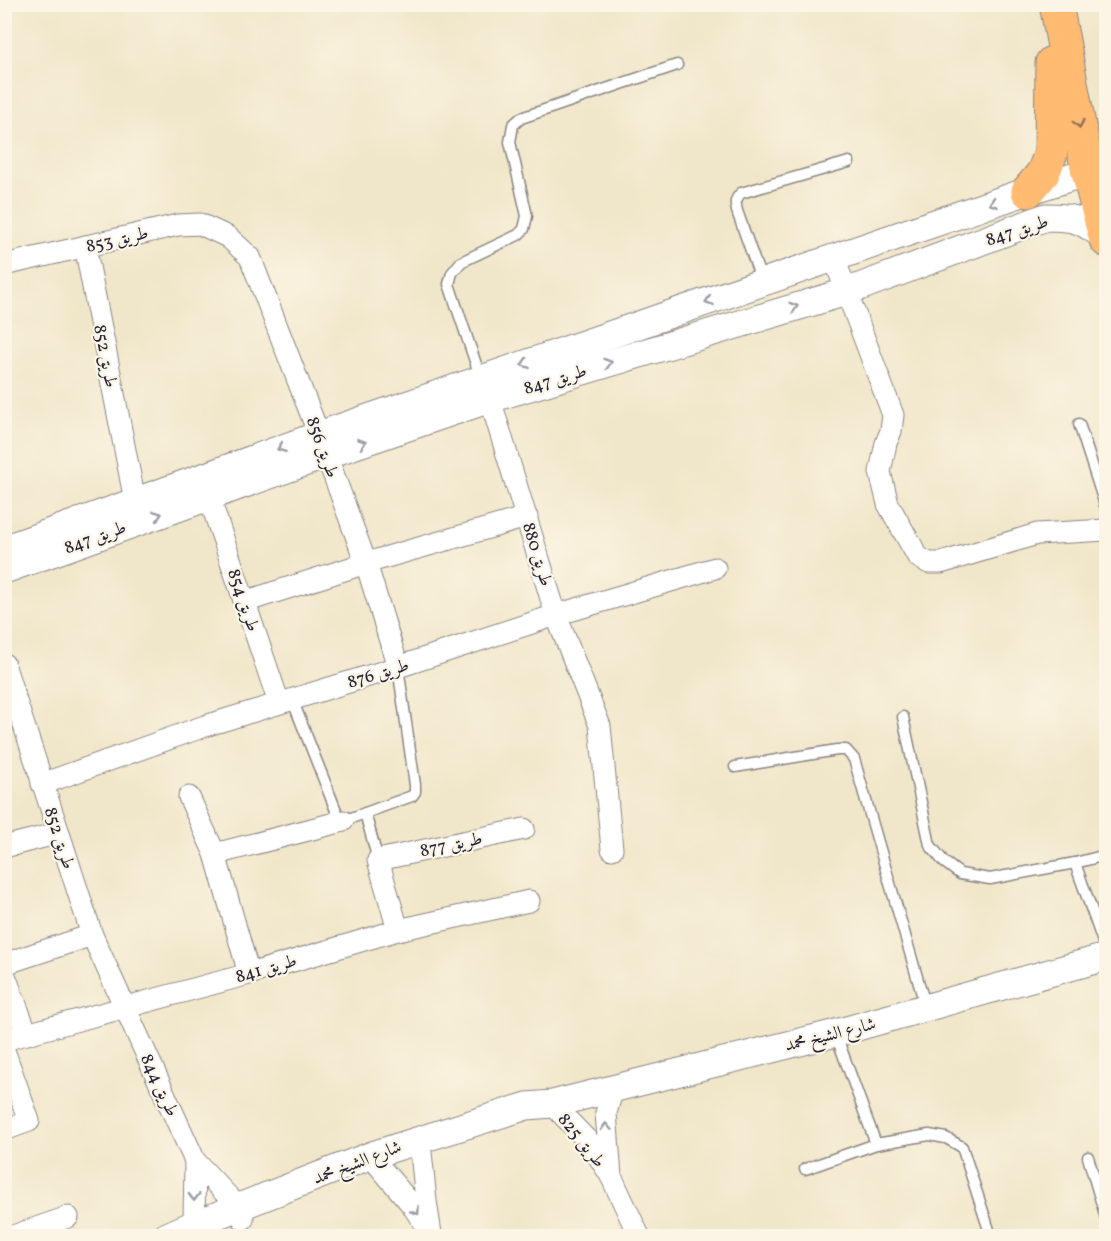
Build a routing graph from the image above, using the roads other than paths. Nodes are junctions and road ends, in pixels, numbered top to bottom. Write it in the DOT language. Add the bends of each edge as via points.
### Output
graph roads {
  1 [pos="1054,4"];
  2 [pos="677,65"];
  3 [pos="849,162"];
  4 [pos="1088,172"];
  5 [pos="1028,191"];
  6 [pos="228,237"];
  7 [pos="1106,238"];
  8 [pos="85,246"];
  9 [pos="834,258"];
  10 [pos="4,265"];
  11 [pos="762,282"];
  12 [pos="846,292"];
  13 [pos="485,389"];
  14 [pos="1079,424"];
  15 [pos="322,445"];
  16 [pos="209,497"];
  17 [pos="135,501"];
  18 [pos="1107,508"];
  19 [pos="527,517"];
  20 [pos="1107,530"];
  21 [pos="4,549"];
  22 [pos="366,563"];
  23 [pos="715,568"];
  24 [pos="4,570"];
  25 [pos="244,602"];
  26 [pos="556,615"];
  27 [pos="4,664"];
  28 [pos="398,667"];
  29 [pos="285,701"];
  30 [pos="903,717"];
  31 [pos="735,767"];
  32 [pos="42,784"];
  33 [pos="189,797"];
  34 [pos="365,813"];
  35 [pos="343,821"];
  36 [pos="524,829"];
  37 [pos="59,833"];
  38 [pos="4,847"];
  39 [pos="612,849"];
  40 [pos="215,854"];
  41 [pos="1107,855"];
  42 [pos="378,860"];
  43 [pos="1075,863"];
  44 [pos="529,901"];
  45 [pos="398,930"];
  46 [pos="92,935"];
  47 [pos="1107,950"];
  48 [pos="1107,957"];
  49 [pos="4,964"];
  50 [pos="4,973"];
  51 [pos="249,974"];
  52 [pos="125,1008"];
  53 [pos="926,1008"];
  54 [pos="836,1033"];
  55 [pos="27,1034"];
  56 [pos="4,1040"];
  57 [pos="4,1050"];
  58 [pos="613,1088"];
  59 [pos="552,1104"];
  60 [pos="4,1130"];
  61 [pos="876,1144"];
  62 [pos="420,1146"];
  63 [pos="1088,1157"];
  64 [pos="376,1160"];
  65 [pos="195,1161"];
  66 [pos="805,1169"];
  67 [pos="611,1176"];
  68 [pos="242,1214"];
  69 [pos="68,1217"];
  70 [pos="1107,1218"];
  71 [pos="197,1232"];
  72 [pos="432,1235"];
  73 [pos="13,1236"];
  74 [pos="167,1236"];
  75 [pos="639,1236"];
  76 [pos="992,1236"];
  1 -- 4 [label="main road, one-way"];
  1 -- 5 [label="main road" via="1051,153 1043,173"];
  2 -- 13 [label="lane" via="522,118 513,125 510,142 527,216 524,229 461,262 449,284"];
  3 -- 11 [label="lane" via="737,197 737,212"];
  4 -- 5 [label="street, طريق 847"];
  4 -- 7 [label="main road"];
  5 -- 9 [label="street, طريق 847, one-way"];
  6 -- 8 [label="street, طريق 853" via="200,224 178,225"];
  6 -- 15 [label="street, طريق 856" via="250,257"];
  7 -- 12 [label="street, طريق 847" via="1084,222 1069,217 1046,217"];
  8 -- 10 [label="street, طريق 853"];
  8 -- 17 [label="street, طريق 852"];
  9 -- 11 [label="street, طريق 847"];
  9 -- 12 [label="street"];
  11 -- 13 [label="street, طريق 847, one-way"];
  13 -- 12 [label="street, طريق 847, one-way"];
  12 -- 20 [label="street" via="893,415 880,472 888,504 918,557 929,563 941,563 1037,534"];
  13 -- 15 [label="street, طريق 847"];
  13 -- 19 [label="street, طريق 880"];
  14 -- 18 [label="lane"];
  15 -- 16 [label="street, طريق 847"];
  15 -- 17 [label="street, طريق 847, one-way"];
  15 -- 22 [label="street, طريق 856"];
  24 -- 16 [label="street, طريق 847, one-way"];
  16 -- 25 [label="street, طريق 854"];
  17 -- 21 [label="street, طريق 847"];
  19 -- 22 [label="street"];
  19 -- 26 [label="street, طريق 880"];
  22 -- 25 [label="street"];
  22 -- 28 [label="street, طريق 856"];
  23 -- 26 [label="street, طريق 876"];
  25 -- 29 [label="street, طريق 854"];
  26 -- 28 [label="street, طريق 876"];
  26 -- 39 [label="street, طريق 880" via="600,726"];
  27 -- 32 [label="street, طريق 852"];
  28 -- 29 [label="street, طريق 876"];
  28 -- 34 [label="lane" via="415,792"];
  29 -- 32 [label="street, طريق 876"];
  29 -- 35 [label="lane"];
  30 -- 43 [label="lane" via="930,845 944,862 960,874 990,879"];
  31 -- 53 [label="lane" via="837,750 846,750 854,759"];
  32 -- 37 [label="street, طريق 852"];
  33 -- 40 [label="street"];
  34 -- 35 [label="lane"];
  34 -- 42 [label="lane"];
  35 -- 40 [label="street"];
  36 -- 42 [label="street, طريق 877"];
  37 -- 38 [label="street"];
  37 -- 46 [label="street, طريق 852"];
  40 -- 51 [label="street"];
  41 -- 43 [label="lane"];
  42 -- 45 [label="street"];
  43 -- 47 [label="lane"];
  44 -- 45 [label="street, طريق 841"];
  45 -- 51 [label="street, طريق 841"];
  46 -- 49 [label="street"];
  46 -- 52 [label="street, طريق 852"];
  48 -- 53 [label="street, شارع الشيخ محمد"];
  50 -- 55 [label="street"];
  51 -- 52 [label="street, طريق 841"];
  52 -- 55 [label="street, طريق 841"];
  52 -- 65 [label="street, طريق 844"];
  53 -- 54 [label="street, شارع الشيخ محمد"];
  54 -- 58 [label="street, شارع الشيخ محمد"];
  54 -- 61 [label="lane"];
  55 -- 56 [label="street, طريق 841"];
  57 -- 60 [label="street" via="29,1121"];
  58 -- 59 [label="street, شارع الشيخ محمد"];
  67 -- 58 [label="street, طريق 825, one-way" via="606,1113"];
  59 -- 62 [label="street, شارع الشيخ محمد" via="538,1113"];
  59 -- 67 [label="street, طريق 825" via="590,1143"];
  61 -- 66 [label="lane"];
  61 -- 76 [label="lane" via="929,1135 962,1147"];
  62 -- 64 [label="street, شارع الشيخ محمد"];
  62 -- 72 [label="street"];
  63 -- 70 [label="lane"];
  64 -- 68 [label="street, شارع الشيخ محمد"];
  64 -- 72 [label="street, one-way"];
  65 -- 68 [label="street, طريق 844"];
  65 -- 71 [label="street, طريق 844, one-way"];
  67 -- 75 [label="street, طريق 825"];
  68 -- 71 [label="street, شارع الشيخ محمد"];
  69 -- 73 [label="street"];
  71 -- 74 [label="street, شارع الشيخ محمد"];
}
